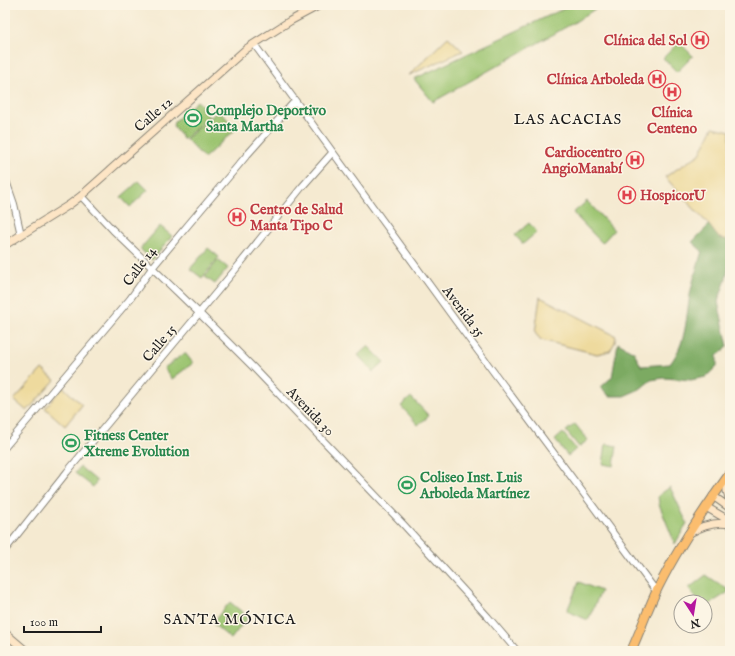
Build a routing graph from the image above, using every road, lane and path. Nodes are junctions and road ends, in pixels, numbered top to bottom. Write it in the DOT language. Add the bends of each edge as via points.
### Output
graph roads {
  1 [pos="320,5"];
  2 [pos="254,44"];
  3 [pos="295,101"];
  4 [pos="332,153"];
  5 [pos="5,178"];
  6 [pos="81,196"];
  7 [pos="21,235"];
  8 [pos="5,245"];
  9 [pos="152,268"];
  10 [pos="199,313"];
  11 [pos="5,448"];
  12 [pos="728,475"];
  13 [pos="713,496"];
  14 [pos="730,501"];
  15 [pos="706,507"];
  16 [pos="730,508"];
  17 [pos="730,521"];
  18 [pos="730,524"];
  19 [pos="688,535"];
  20 [pos="5,550"];
  21 [pos="656,591"];
  22 [pos="5,633"];
  23 [pos="26,651"];
  24 [pos="517,651"];
  25 [pos="631,651"];
  1 -- 2 [label="main road, Calle 12"];
  2 -- 3 [label="street, Avenida 35"];
  2 -- 6 [label="main road, Calle 12"];
  3 -- 4 [label="street, Avenida 35"];
  3 -- 9 [label="street, Calle 14"];
  4 -- 10 [label="street, Calle 15"];
  4 -- 21 [label="street, Avenida 35"];
  5 -- 7 [label="street"];
  6 -- 7 [label="main road, Calle 12"];
  6 -- 9 [label="street, Avenida 30"];
  7 -- 8 [label="main road, Calle 12"];
  9 -- 10 [label="street, Avenida 30"];
  9 -- 11 [label="street, Calle 14" via="130,299"];
  10 -- 20 [label="street, Calle 15"];
  10 -- 24 [label="street, Avenida 30" via="403,524"];
  12 -- 13 [label="main road"];
  12 -- 14 [label="main road" via="727,491"];
  13 -- 15 [label="main road"];
  13 -- 16 [label="main road"];
  15 -- 17 [label="main road"];
  15 -- 19 [label="main road"];
  18 -- 19 [label="main road" via="713,524 694,530"];
  19 -- 21 [label="main road"];
  21 -- 25 [label="main road"];
  22 -- 23 [label="main road"];
}
